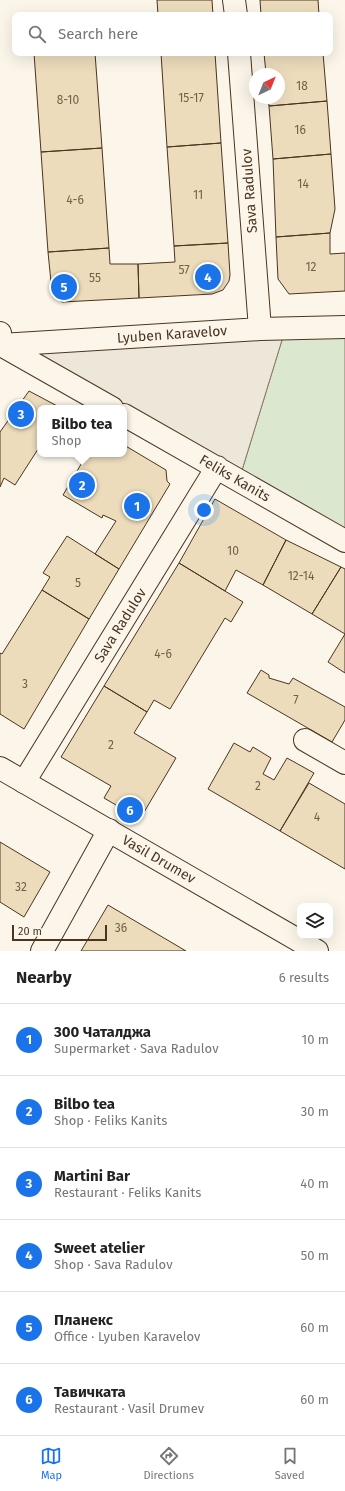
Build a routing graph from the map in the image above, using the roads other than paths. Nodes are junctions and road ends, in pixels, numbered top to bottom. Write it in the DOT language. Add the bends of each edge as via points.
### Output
graph roads {
  1 [pos="234,0"];
  2 [pos="236,12"];
  3 [pos="239,56"];
  4 [pos="345,327"];
  5 [pos="260,328"];
  6 [pos="0,333"];
  7 [pos="0,345"];
  8 [pos="107,405"];
  9 [pos="127,417"];
  10 [pos="217,467"];
  11 [pos="345,541"];
  12 [pos="305,740"];
  13 [pos="345,763"];
  14 [pos="0,768"];
  15 [pos="24,782"];
  16 [pos="109,830"];
  17 [pos="42,951"];
  18 [pos="317,951"];
  1 -- 2 [label="street"];
  3 -- 5 [label="street, Sava Radulov"];
  4 -- 5 [label="street, Lyuben Karavelov"];
  5 -- 7 [label="street, Lyuben Karavelov"];
  6 -- 7 [label="street"];
  7 -- 8 [label="street"];
  9 -- 10 [label="street, Feliks Kanits"];
  10 -- 11 [label="street, Feliks Kanits"];
  10 -- 15 [label="street, Sava Radulov"];
  12 -- 13 [label="street"];
  14 -- 15 [label="street, Vasil Drumev"];
  15 -- 16 [label="street, Vasil Drumev"];
  16 -- 17 [label="street"];
  16 -- 18 [label="street, Vasil Drumev"];
}
